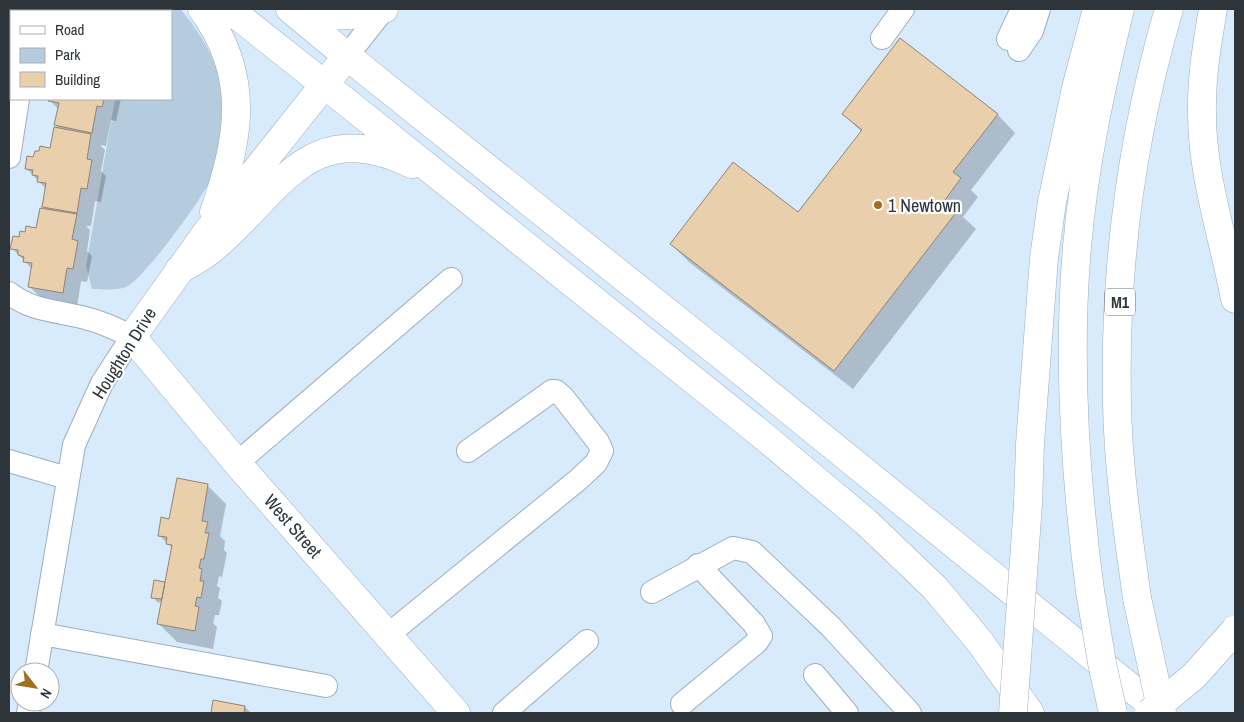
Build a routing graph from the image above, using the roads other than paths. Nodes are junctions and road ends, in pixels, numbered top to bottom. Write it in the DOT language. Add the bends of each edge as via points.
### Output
graph roads {
  1 [pos="202,9"];
  2 [pos="229,9"];
  3 [pos="290,9"];
  4 [pos="306,9"];
  5 [pos="384,9"];
  6 [pos="903,9"];
  7 [pos="1022,9"];
  8 [pos="1039,9"];
  9 [pos="1097,9"];
  10 [pos="1120,9"];
  11 [pos="1169,9"];
  12 [pos="1213,9"];
  13 [pos="882,38"];
  14 [pos="348,56"];
  15 [pos="325,85"];
  16 [pos="18,100"];
  17 [pos="9,157"];
  18 [pos="440,178"];
  19 [pos="207,232"];
  20 [pos="179,270"];
  21 [pos="451,279"];
  22 [pos="9,293"];
  23 [pos="1235,299"];
  24 [pos="132,337"];
  25 [pos="468,450"];
  26 [pos="9,461"];
  27 [pos="237,463"];
  28 [pos="67,478"];
  29 [pos="698,565"];
  30 [pos="652,592"];
  31 [pos="1235,630"];
  32 [pos="42,634"];
  33 [pos="389,634"];
  34 [pos="587,641"];
  35 [pos="38,662"];
  36 [pos="815,675"];
  37 [pos="326,686"];
  38 [pos="682,704"];
  39 [pos="456,713"];
  40 [pos="504,713"];
  41 [pos="847,713"];
  42 [pos="910,713"];
  43 [pos="1013,713"];
  44 [pos="1030,713"];
  45 [pos="1114,713"];
  46 [pos="1149,713"];
  47 [pos="1162,713"];
  1 -- 19 [label="main road" via="227,56 237,98 233,153"];
  2 -- 15 [label="main road"];
  3 -- 14 [label="main road"];
  4 -- 5 [label="main road" via="343,16"];
  5 -- 14 [label="street"];
  6 -- 13 [label="street"];
  7 -- 8 [label="street" via="1014,44 1032,31"];
  9 -- 43 [label="main road, bridge" via="1076,88 1044,258"];
  10 -- 45 [label="main road, bridge" via="1085,179 1074,286 1072,382 1080,511 1090,591"];
  11 -- 47 [label="main road, M1, bridge" via="1155,56 1138,137 1124,246 1117,356 1122,493 1137,598"];
  12 -- 23 [label="main road" via="1205,57 1202,116 1208,170"];
  14 -- 15 [label="main road, Houghton Drive"];
  14 -- 47 [label="main road"];
  15 -- 18 [label="main road"];
  15 -- 19 [label="main road, Houghton Drive"];
  16 -- 17 [label="street"];
  18 -- 20 [label="main road" via="407,162 373,151 348,149 325,153 294,168 211,250"];
  18 -- 44 [label="main road" via="866,522 935,588 980,642"];
  19 -- 20 [label="main road, Houghton Drive"];
  20 -- 24 [label="main road, Houghton Drive"];
  21 -- 27 [label="street"];
  22 -- 24 [label="street" via="30,306 87,318"];
  24 -- 27 [label="main road, West Street"];
  24 -- 28 [label="street, Houghton Drive" via="102,383 84,419"];
  25 -- 33 [label="street" via="552,390 563,397 602,451 596,463 579,479"];
  26 -- 28 [label="street"];
  27 -- 33 [label="main road, West Street"];
  28 -- 32 [label="street, Houghton Drive"];
  29 -- 30 [label="street"];
  29 -- 38 [label="street" via="754,624 761,636"];
  29 -- 42 [label="street" via="733,548 752,552 831,626"];
  31 -- 46 [label="main road, bridge" via="1194,676"];
  32 -- 35 [label="street, Houghton Drive"];
  32 -- 37 [label="street"];
  33 -- 39 [label="main road, West Street"];
  34 -- 40 [label="street"];
  36 -- 41 [label="street"];
}
